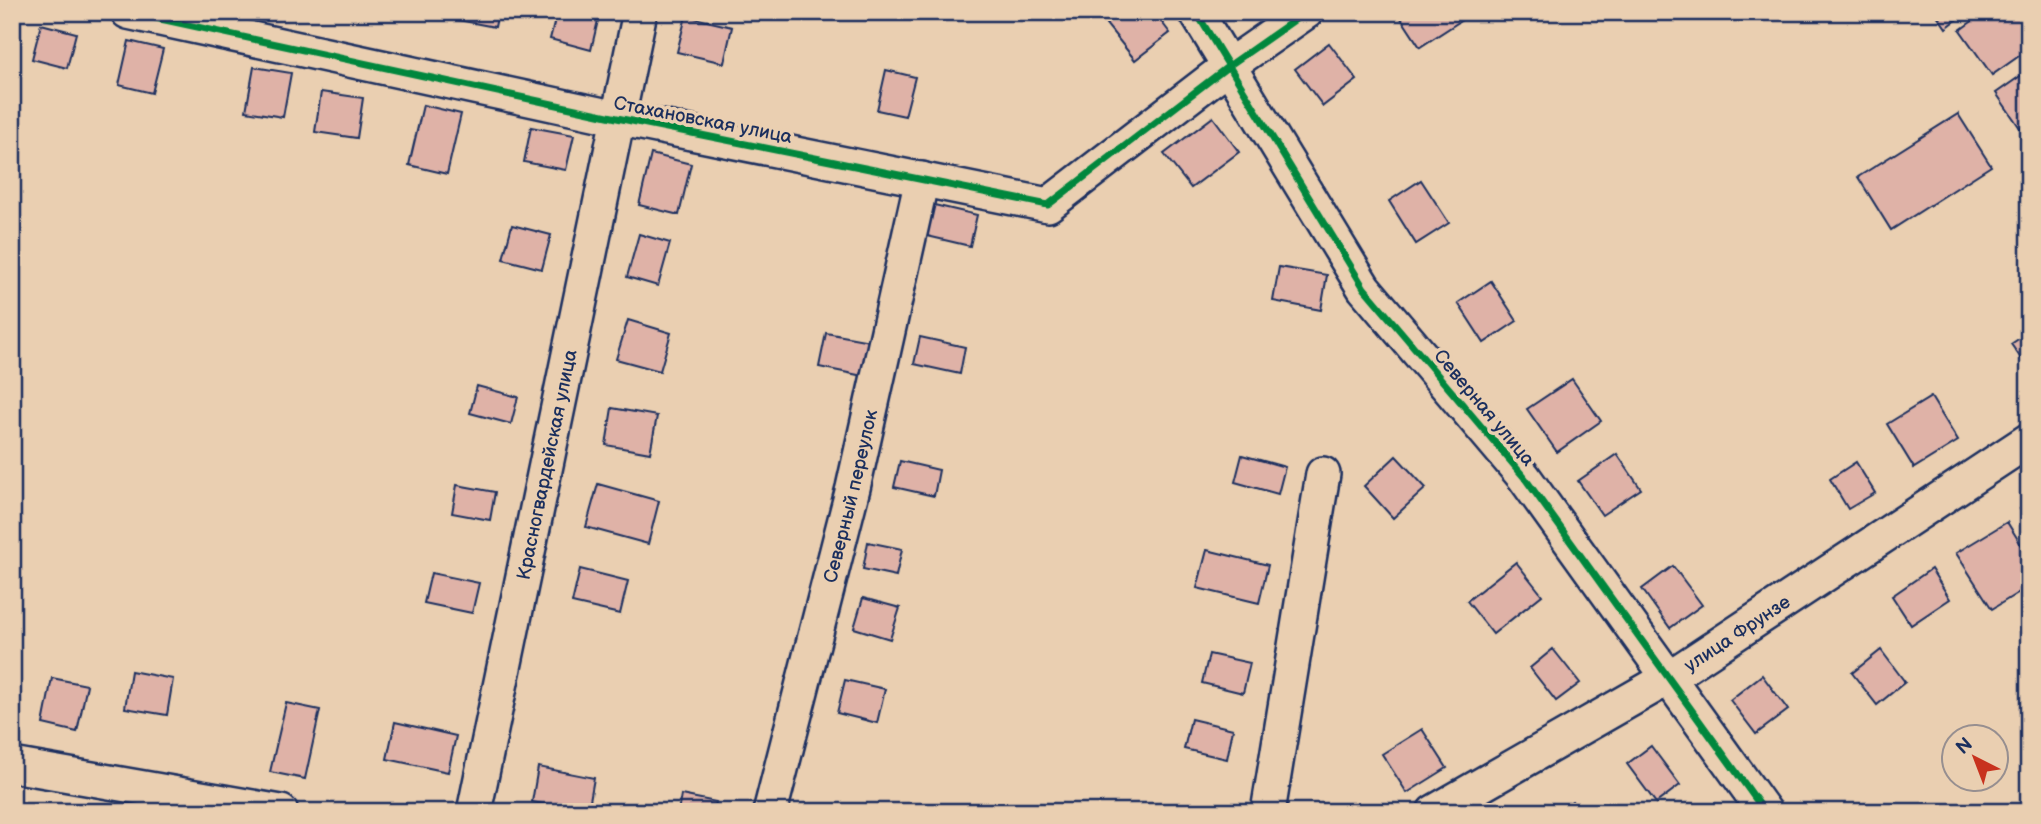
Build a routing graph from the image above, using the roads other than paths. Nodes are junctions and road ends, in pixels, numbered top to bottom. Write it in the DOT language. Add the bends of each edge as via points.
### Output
graph roads {
  1 [pos="128,12"];
  2 [pos="640,12"];
  3 [pos="1196,12"];
  4 [pos="1306,12"];
  5 [pos="1230,65"];
  6 [pos="617,118"];
  7 [pos="922,179"];
  8 [pos="2029,440"];
  9 [pos="1323,474"];
  10 [pos="1670,677"];
  11 [pos="12,765"];
  12 [pos="281,812"];
  13 [pos="474,812"];
  14 [pos="770,812"];
  15 [pos="1268,812"];
  16 [pos="1434,812"];
  17 [pos="1765,812"];
  1 -- 6 [label="street, Стахановская улица"];
  2 -- 6 [label="street, Красногвардейская улица"];
  3 -- 5 [label="street, Северная улица"];
  4 -- 5 [label="street, Стахановская улица"];
  5 -- 7 [label="street, Стахановская улица" via="1048,205"];
  5 -- 10 [label="street, Северная улица" via="1364,288 1524,477"];
  6 -- 7 [label="street, Стахановская улица"];
  6 -- 13 [label="street, Красногвардейская улица"];
  7 -- 14 [label="street, Северный переулок" via="853,488"];
  8 -- 10 [label="street, улица Фрунзе"];
  9 -- 15 [label="street"];
  10 -- 16 [label="street, улица Фрунзе"];
  10 -- 17 [label="street, Северная улица"];
  11 -- 12 [label="street"];
}
